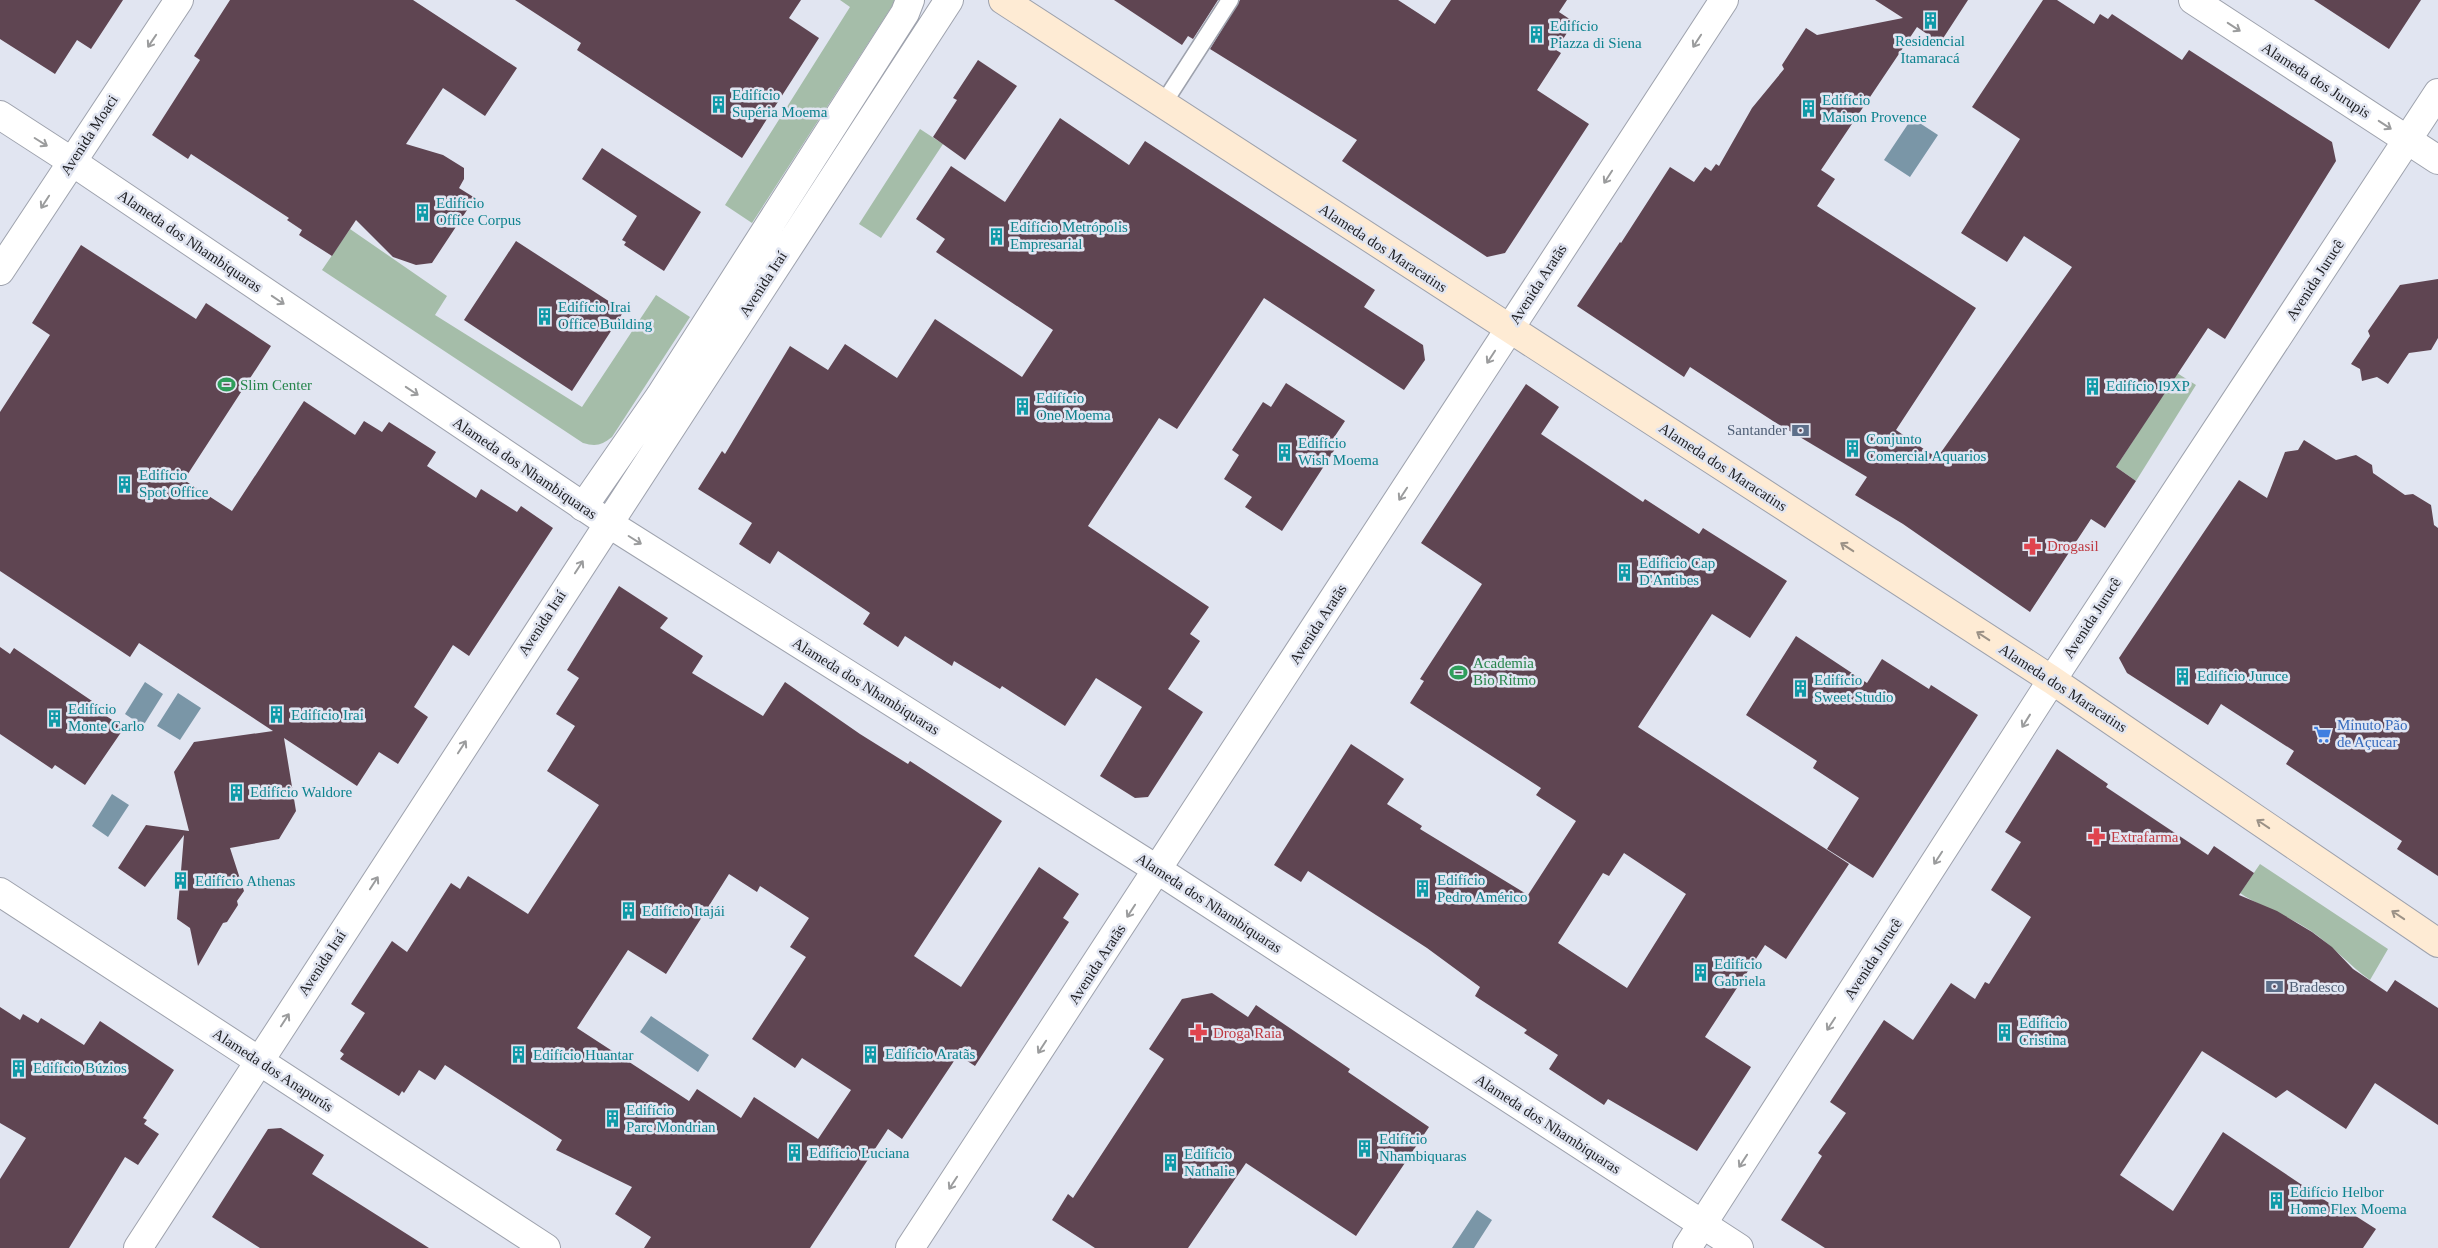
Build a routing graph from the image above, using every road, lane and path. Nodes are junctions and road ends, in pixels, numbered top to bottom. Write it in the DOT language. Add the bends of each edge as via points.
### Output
graph roads {
  1 [pos="179,0"];
  2 [pos="910,0"];
  3 [pos="948,0"];
  4 [pos="1003,0"];
  5 [pos="1230,0"];
  6 [pos="1724,0"];
  7 [pos="2193,0"];
  8 [pos="2438,93"];
  9 [pos="1163,104"];
  10 [pos="0,115"];
  11 [pos="2408,140"];
  12 [pos="2438,160"];
  13 [pos="72,161"];
  14 [pos="0,271"];
  15 [pos="1509,329"];
  16 [pos="583,507"];
  17 [pos="608,523"];
  18 [pos="2052,680"];
  19 [pos="1158,870"];
  20 [pos="0,892"];
  21 [pos="2438,943"];
  22 [pos="259,1061"];
  23 [pos="1702,1224"];
  24 [pos="138,1248"];
  25 [pos="546,1248"];
  26 [pos="910,1248"];
  27 [pos="1687,1248"];
  28 [pos="1739,1248"];
  1 -- 13 [label="street, Avenida Moaci, one-way"];
  2 -- 16 [label="street" via="905,13 660,396"];
  3 -- 17 [label="street, Avenida Iraí"];
  4 -- 9 [label="main road, Alameda dos Maracatins"];
  5 -- 9 [label="lane"];
  6 -- 15 [label="street, Avenida Aratãs, one-way"];
  7 -- 11 [label="street, Alameda dos Jurupis, one-way"];
  8 -- 11 [label="street, Avenida Jurucê"];
  9 -- 15 [label="main road, Alameda dos Maracatins"];
  10 -- 13 [label="street, Alameda dos Nhambiquaras, one-way"];
  11 -- 12 [label="street, Alameda dos Jurupis"];
  11 -- 18 [label="street, Avenida Jurucê"];
  13 -- 14 [label="street, Avenida Moaci, one-way"];
  13 -- 16 [label="street, Alameda dos Nhambiquaras, one-way"];
  18 -- 15 [label="main road, Alameda dos Maracatins, one-way"];
  15 -- 19 [label="street, Avenida Aratãs, one-way"];
  16 -- 17 [label="street, Alameda dos Nhambiquaras"];
  17 -- 19 [label="street, Alameda dos Nhambiquaras, one-way"];
  22 -- 17 [label="street, Avenida Iraí, one-way"];
  21 -- 18 [label="main road, Alameda dos Maracatins, one-way"];
  18 -- 23 [label="street, Avenida Jurucê, one-way"];
  19 -- 23 [label="street, Alameda dos Nhambiquaras"];
  19 -- 26 [label="street, Avenida Aratãs, one-way"];
  20 -- 22 [label="street, Alameda dos Anapurús"];
  22 -- 24 [label="street, Avenida Iraí"];
  22 -- 25 [label="street, Alameda dos Anapurús"];
  23 -- 27 [label="street, Avenida Jurucê"];
  23 -- 28 [label="street, Alameda dos Nhambiquaras"];
}
